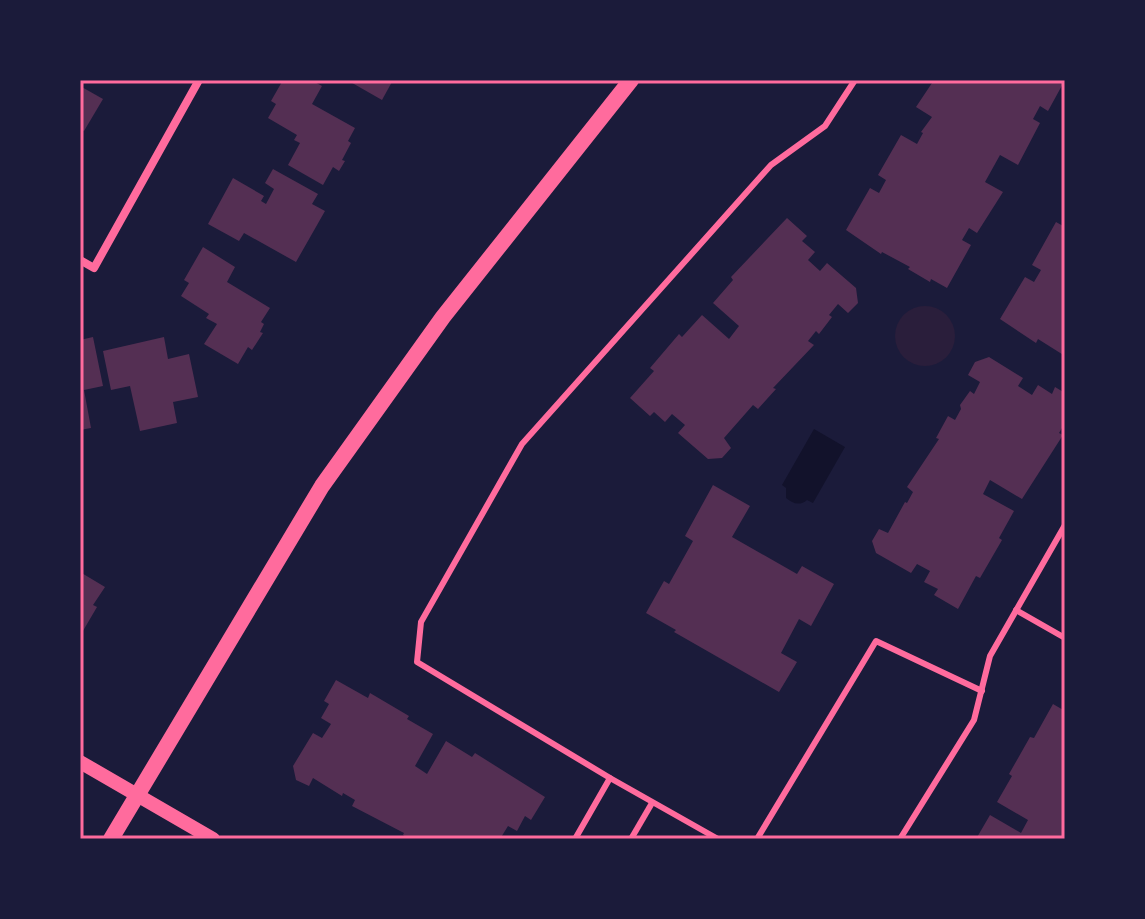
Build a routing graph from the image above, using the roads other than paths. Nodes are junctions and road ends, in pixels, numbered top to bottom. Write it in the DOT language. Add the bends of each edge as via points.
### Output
graph roads {
  1 [pos="199,80"];
  2 [pos="631,80"];
  3 [pos="855,80"];
  4 [pos="80,260"];
  5 [pos="1065,525"];
  6 [pos="1016,610"];
  7 [pos="1065,638"];
  8 [pos="982,691"];
  9 [pos="80,762"];
  10 [pos="610,778"];
  11 [pos="137,795"];
  12 [pos="652,803"];
  13 [pos="111,839"];
  14 [pos="213,839"];
  15 [pos="575,839"];
  16 [pos="631,839"];
  17 [pos="718,839"];
  18 [pos="757,839"];
  19 [pos="900,839"];
  1 -- 4 [label="street" via="94,268"];
  2 -- 11 [label="main road" via="443,317 322,486"];
  3 -- 10 [label="lane" via="825,126 771,165 522,444 421,622 417,662"];
  5 -- 6 [label="lane"];
  6 -- 7 [label="lane"];
  6 -- 8 [label="lane" via="990,656"];
  8 -- 18 [label="lane" via="876,641"];
  8 -- 19 [label="lane" via="974,720"];
  9 -- 11 [label="street"];
  10 -- 12 [label="lane"];
  10 -- 15 [label="lane"];
  11 -- 13 [label="main road"];
  11 -- 14 [label="street"];
  12 -- 16 [label="lane"];
  12 -- 17 [label="lane"];
}
